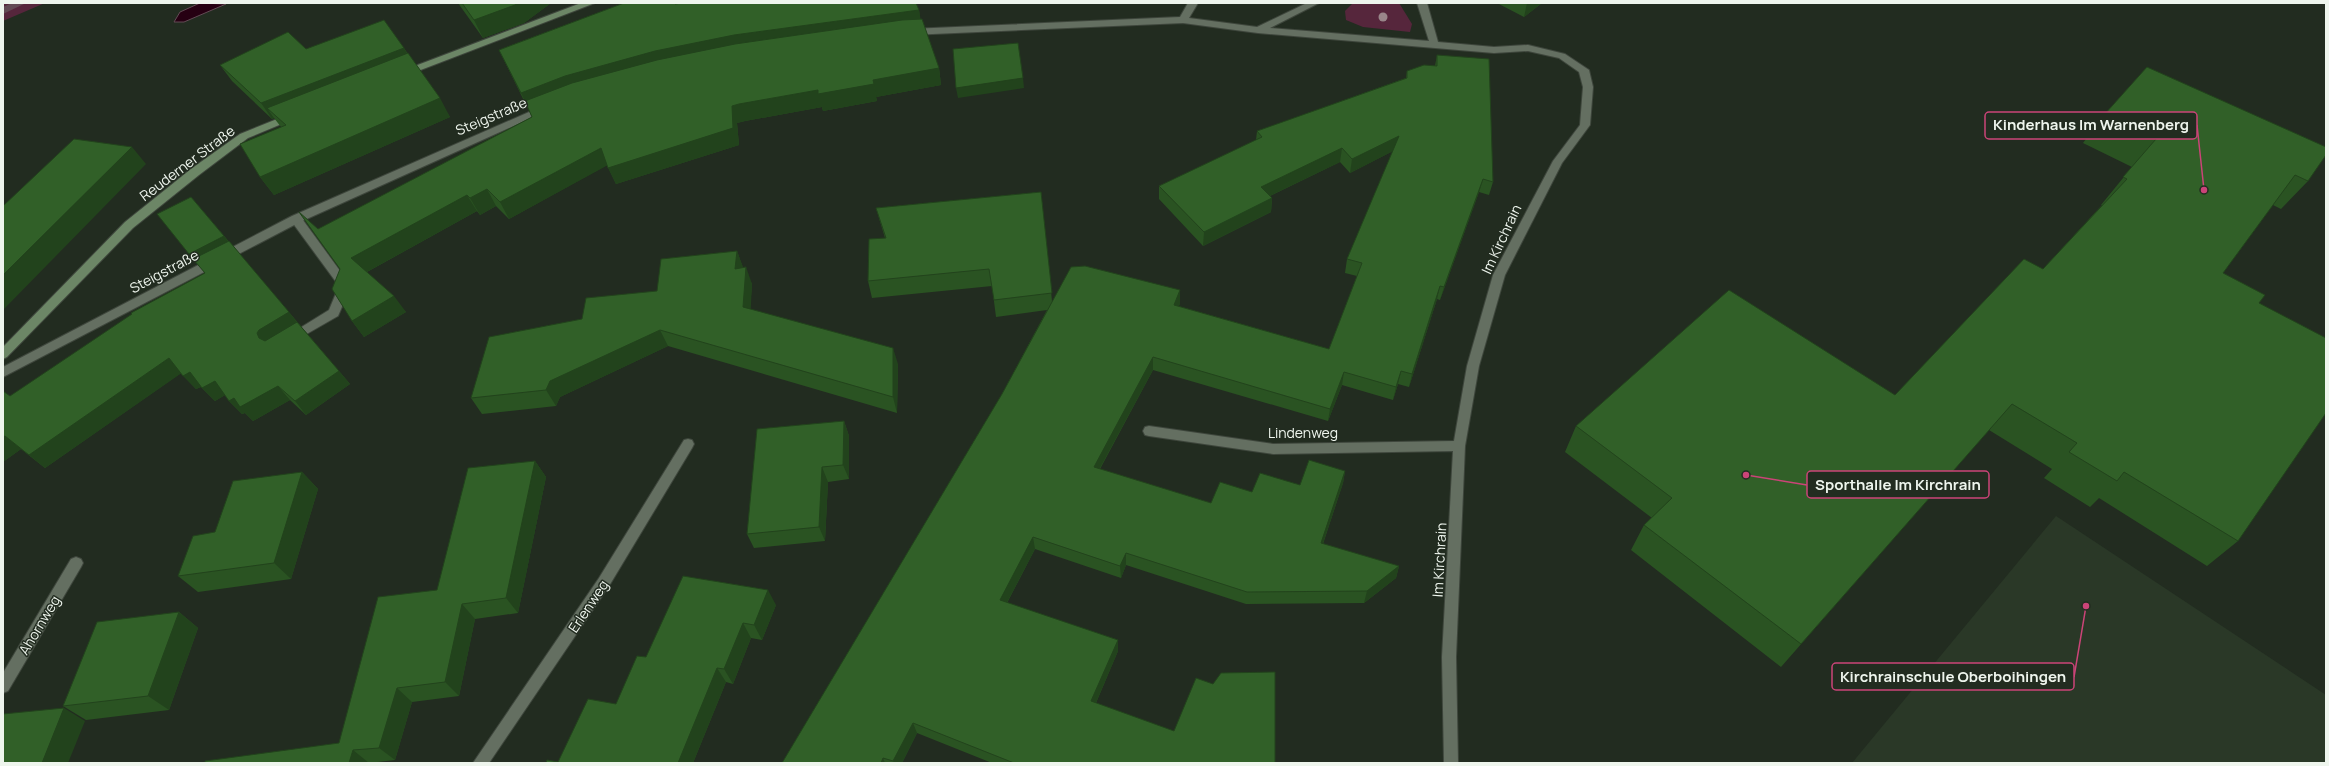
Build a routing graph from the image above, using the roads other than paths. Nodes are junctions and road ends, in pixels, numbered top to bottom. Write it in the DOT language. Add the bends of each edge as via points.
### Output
graph roads {
  1 [pos="590,3"];
  2 [pos="1193,3"];
  3 [pos="1314,3"];
  4 [pos="1422,3"];
  5 [pos="1183,20"];
  6 [pos="1258,30"];
  7 [pos="898,33"];
  8 [pos="1434,44"];
  9 [pos="395,76"];
  10 [pos="555,104"];
  11 [pos="300,112"];
  12 [pos="296,219"];
  13 [pos="283,344"];
  14 [pos="3,354"];
  15 [pos="3,372"];
  16 [pos="1148,431"];
  17 [pos="688,444"];
  18 [pos="1459,446"];
  19 [pos="76,563"];
  20 [pos="3,686"];
  21 [pos="480,763"];
  22 [pos="1451,763"];
  1 -- 9 [label="street"];
  2 -- 5 [label="street"];
  3 -- 6 [label="street"];
  4 -- 8 [label="street"];
  5 -- 6 [label="street"];
  5 -- 7 [label="street"];
  6 -- 8 [label="street, Im Kirchrain"];
  8 -- 18 [label="street, Im Kirchrain" via="1494,50 1528,48 1562,56 1584,70 1588,87 1585,124 1558,162 1499,275 1474,366"];
  10 -- 12 [label="street, Steigstraße"];
  11 -- 14 [label="street, Reuderner Straße" via="244,136 194,172 129,226"];
  12 -- 13 [label="street" via="345,286 334,313"];
  12 -- 15 [label="street, Steigstraße"];
  16 -- 18 [label="street, Lindenweg" via="1273,449"];
  17 -- 21 [label="street, Erlenweg" via="604,582"];
  18 -- 22 [label="street, Im Kirchrain" via="1449,657"];
  19 -- 20 [label="street, Ahornweg"];
}
